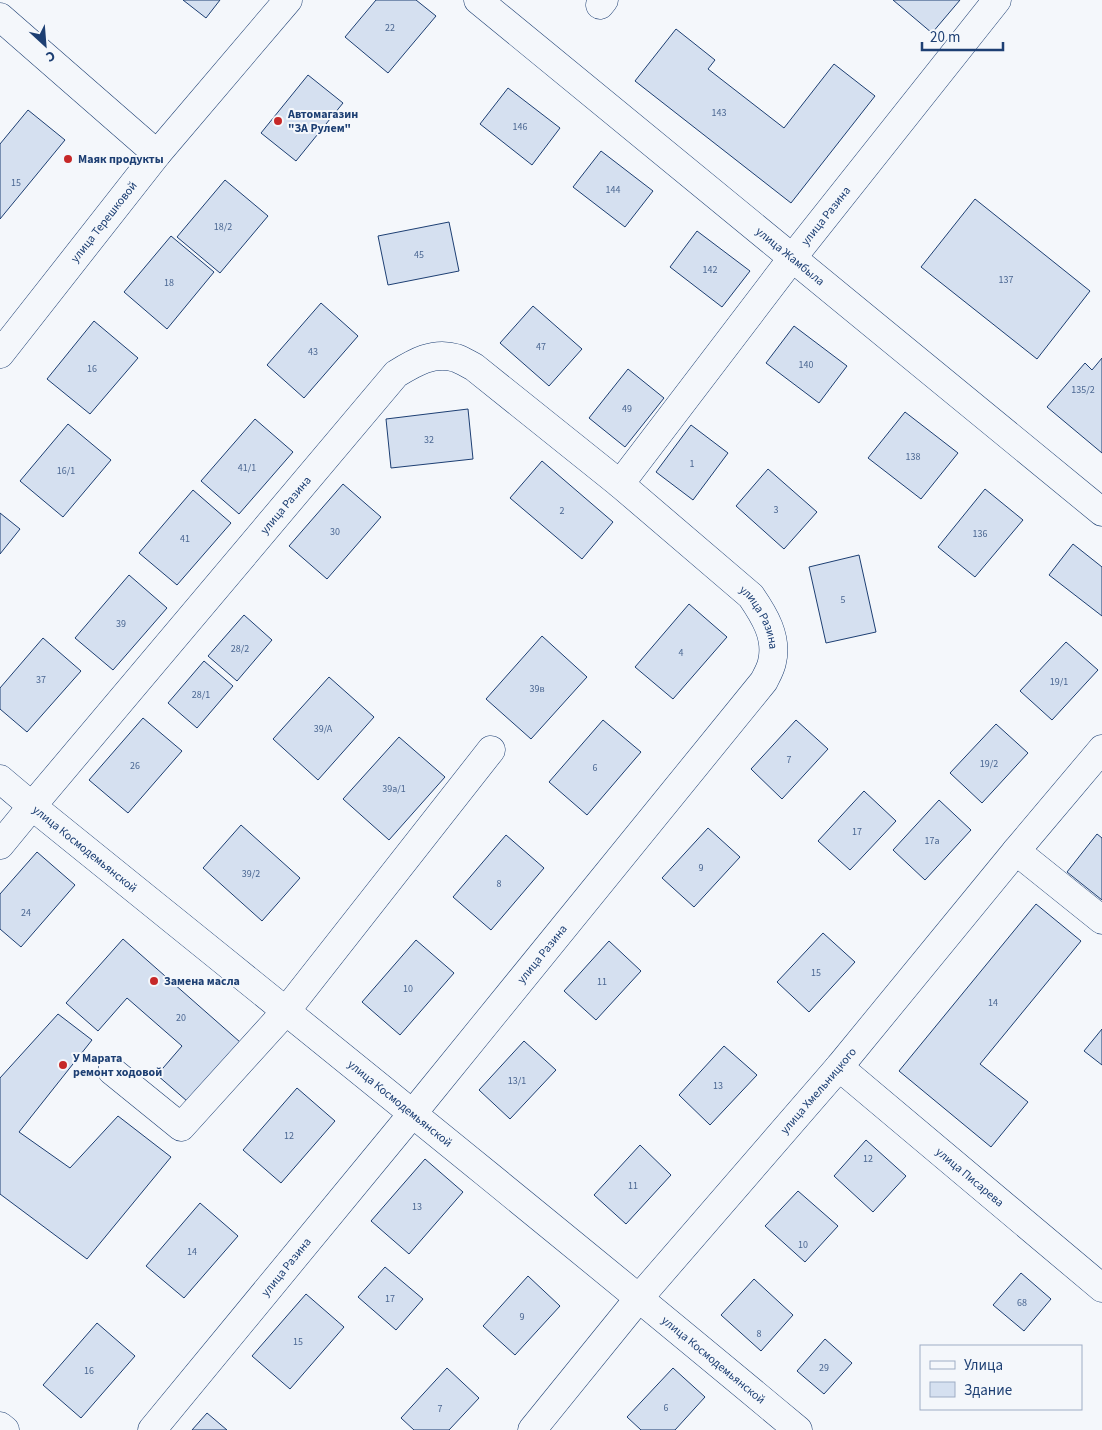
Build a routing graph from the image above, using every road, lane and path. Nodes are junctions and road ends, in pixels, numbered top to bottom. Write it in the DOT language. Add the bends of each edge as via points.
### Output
graph roads {
  1 [pos="288,0"];
  2 [pos="478,0"];
  3 [pos="998,0"];
  4 [pos="0,17"];
  5 [pos="157,154"];
  6 [pos="793,258"];
  7 [pos="0,354"];
  8 [pos="620,484"];
  9 [pos="1102,512"];
  10 [pos="1102,749"];
  11 [pos="492,750"];
  12 [pos="0,779"];
  13 [pos="32,806"];
  14 [pos="0,846"];
  15 [pos="1016,851"];
  16 [pos="1102,920"];
  17 [pos="286,1011"];
  18 [pos="839,1067"];
  19 [pos="112,1071"];
  20 [pos="413,1113"];
  21 [pos="1102,1288"];
  22 [pos="639,1298"];
  23 [pos="0,1426"];
  24 [pos="5,1430"];
  25 [pos="152,1430"];
  26 [pos="532,1430"];
  27 [pos="798,1430"];
  1 -- 5 [label="street, улица Терешковой"];
  2 -- 6 [label="street, улица Жамбыла"];
  3 -- 6 [label="street, улица Разина"];
  4 -- 5 [label="street"];
  5 -- 7 [label="street, улица Терешковой"];
  6 -- 8 [label="street, улица Разина"];
  6 -- 9 [label="street, улица Жамбыла"];
  8 -- 13 [label="street, улица Разина" via="474,367 455,358 433,356 414,363 396,374"];
  8 -- 20 [label="street, улица Разина" via="751,596 765,616 773,640 772,662 764,681"];
  10 -- 15 [label="street, улица Хмельницкого"];
  11 -- 17 [label="street"];
  12 -- 13 [label="street, улица Космодемьянской"];
  13 -- 14 [label="street, улица Разина"];
  13 -- 17 [label="street, улица Космодемьянской"];
  15 -- 16 [label="street"];
  15 -- 18 [label="street, улица Хмельницкого"];
  17 -- 19 [label="street" via="181,1127"];
  17 -- 20 [label="street, улица Космодемьянской"];
  18 -- 21 [label="street, улица Писарева"];
  18 -- 22 [label="street, улица Хмельницкого"];
  20 -- 22 [label="street, улица Космодемьянской"];
  20 -- 25 [label="street, улица Разина"];
  22 -- 26 [label="street, улица Хмельницкого"];
  22 -- 27 [label="street, улица Космодемьянской"];
  23 -- 24 [label="street"];
}
